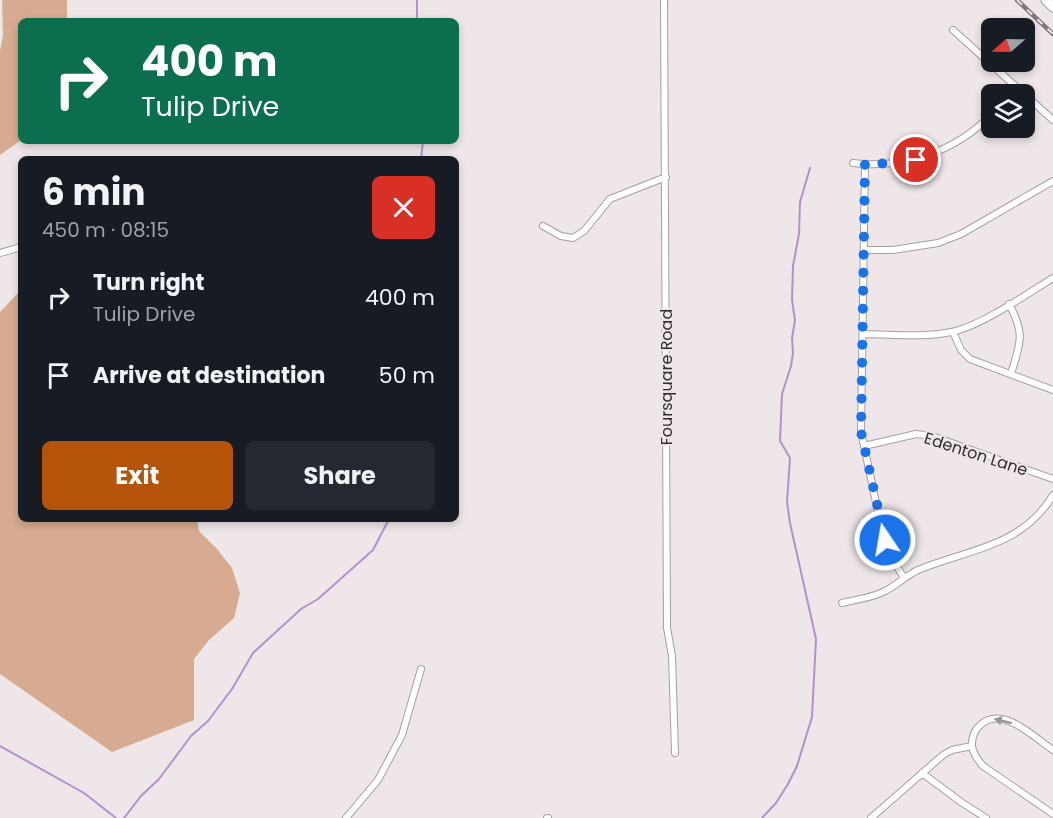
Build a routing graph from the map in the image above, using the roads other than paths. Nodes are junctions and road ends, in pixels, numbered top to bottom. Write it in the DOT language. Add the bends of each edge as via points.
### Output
graph roads {
  1 [pos="664,0"];
  2 [pos="953,30"];
  3 [pos="1013,84"];
  4 [pos="1035,104"];
  5 [pos="1053,120"];
  6 [pos="981,125"];
  7 [pos="854,163"];
  8 [pos="865,164"];
  9 [pos="666,177"];
  10 [pos="1053,181"];
  11 [pos="543,226"];
  12 [pos="18,248"];
  13 [pos="864,250"];
  14 [pos="0,253"];
  15 [pos="1053,278"];
  16 [pos="1009,304"];
  17 [pos="953,332"];
  18 [pos="863,334"];
  19 [pos="1011,374"];
  20 [pos="1053,390"];
  21 [pos="864,446"];
  22 [pos="1053,479"];
  23 [pos="1053,495"];
  24 [pos="904,578"];
  25 [pos="842,603"];
  26 [pos="421,669"];
  27 [pos="972,746"];
  28 [pos="1053,750"];
  29 [pos="675,753"];
  30 [pos="922,773"];
  31 [pos="1053,814"];
  32 [pos="346,818"];
  33 [pos="872,818"];
  34 [pos="986,818"];
  1 -- 9 [label="street, Foursquare Road"];
  2 -- 3 [label="street"];
  4 -- 5 [label="street"];
  6 -- 8 [label="street" via="930,155 898,163"];
  7 -- 8 [label="street"];
  8 -- 13 [label="street"];
  9 -- 11 [label="street" via="610,199 584,231 573,238"];
  9 -- 29 [label="street, Foursquare Road" via="667,628 672,656"];
  10 -- 13 [label="street" via="938,243"];
  12 -- 14 [label="street"];
  13 -- 18 [label="street"];
  15 -- 16 [label="street"];
  16 -- 17 [label="street"];
  16 -- 19 [label="street" via="1021,330"];
  17 -- 18 [label="street"];
  17 -- 19 [label="street" via="970,359"];
  18 -- 21 [label="street"];
  19 -- 20 [label="street"];
  21 -- 22 [label="street, Edenton Lane" via="916,434 932,435"];
  21 -- 24 [label="street" via="888,552"];
  23 -- 24 [label="street" via="1031,523 1008,539"];
  24 -- 25 [label="street" via="879,594"];
  26 -- 32 [label="street" via="402,735 378,780"];
  28 -- 27 [label="street, one-way" via="1000,718 982,723 976,729"];
  27 -- 30 [label="street" via="943,754"];
  27 -- 31 [label="street" via="983,766"];
  30 -- 33 [label="street"];
  30 -- 34 [label="street"];
}
